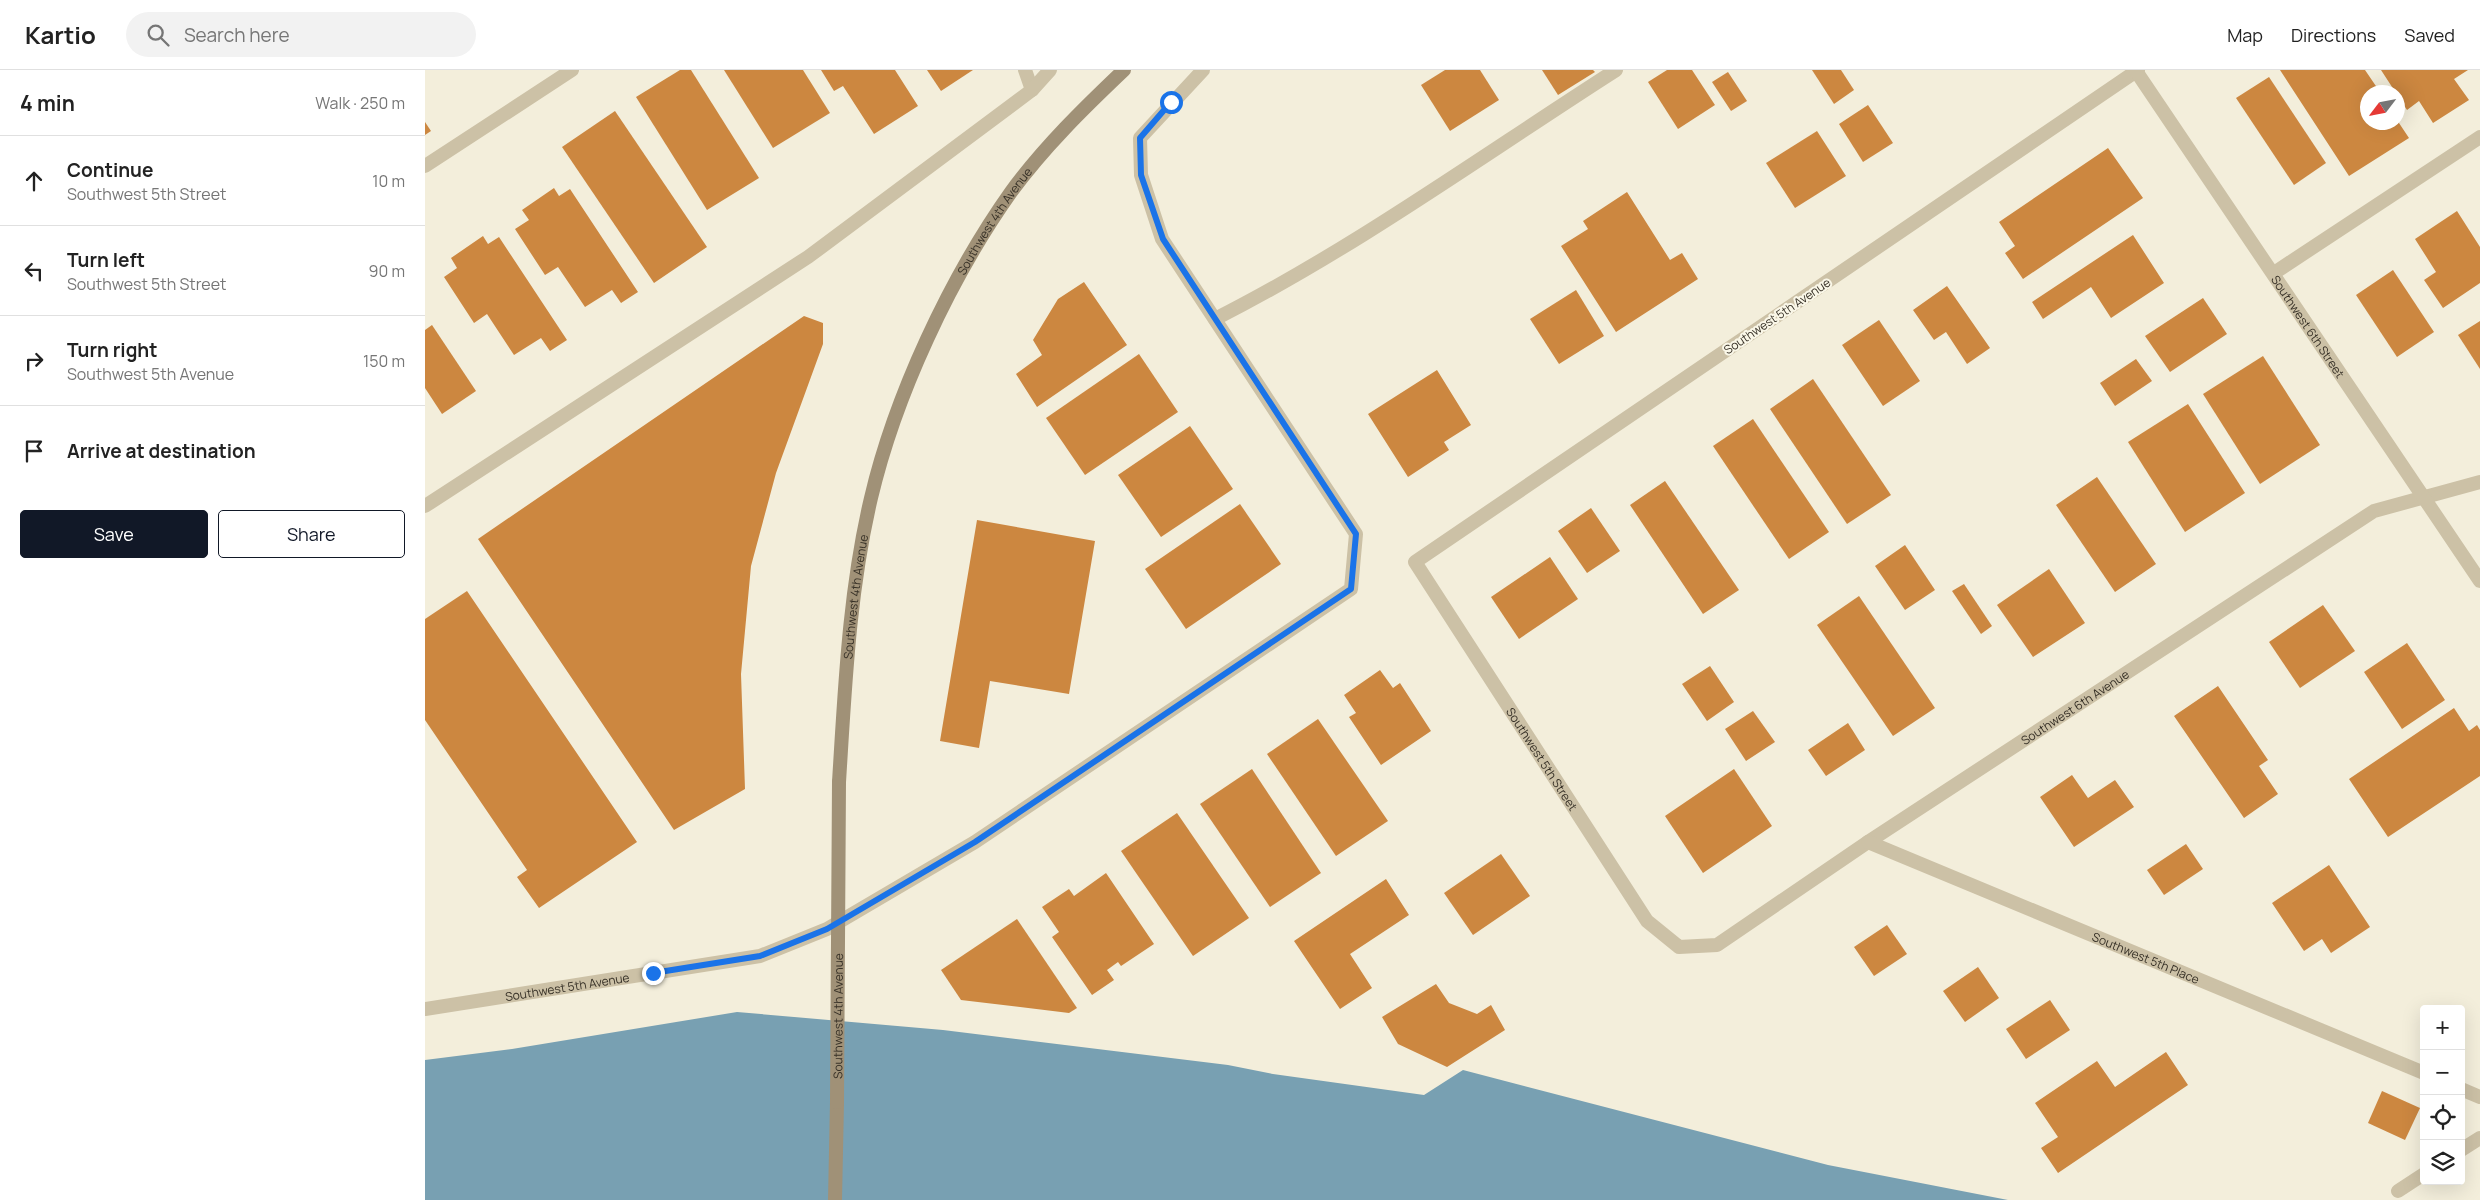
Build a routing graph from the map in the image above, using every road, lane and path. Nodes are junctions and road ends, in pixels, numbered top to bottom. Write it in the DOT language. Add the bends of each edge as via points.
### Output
graph roads {
  1 [pos="572,70"];
  2 [pos="1025,70"];
  3 [pos="1050,70"];
  4 [pos="1124,70"];
  5 [pos="1203,70"];
  6 [pos="1616,70"];
  7 [pos="2137,70"];
  8 [pos="1032,90"];
  9 [pos="2480,137"];
  10 [pos="425,166"];
  11 [pos="2274,273"];
  12 [pos="1215,319"];
  13 [pos="2480,482"];
  14 [pos="2424,498"];
  15 [pos="426,502"];
  16 [pos="1415,562"];
  17 [pos="2480,581"];
  18 [pos="1868,842"];
  19 [pos="1679,947"];
  20 [pos="425,1009"];
  21 [pos="2420,1071"];
  22 [pos="2465,1091"];
  23 [pos="2480,1097"];
  24 [pos="2480,1138"];
  25 [pos="2465,1147"];
  26 [pos="2420,1177"];
  27 [pos="2398,1191"];
  28 [pos="835,1200"];
  1 -- 10 [label="street"];
  2 -- 8 [label="street"];
  3 -- 8 [label="street"];
  4 -- 28 [label="main road, Southwest 4th Avenue, bridge" via="1071,119 1011,192 958,278 905,387 871,497 850,614 839,782"];
  5 -- 12 [label="street" via="1140,138 1141,175 1163,239"];
  6 -- 12 [label="street" via="1344,247 1267,293"];
  7 -- 11 [label="street, Southwest 6th Street"];
  7 -- 16 [label="street, Southwest 5th Avenue"];
  8 -- 15 [label="street" via="808,257"];
  9 -- 11 [label="street"];
  11 -- 14 [label="street, Southwest 6th Street"];
  12 -- 20 [label="street, Southwest 5th Avenue" via="1356,534 1351,589 975,842 827,929 760,956"];
  13 -- 14 [label="street, Southwest 6th Avenue"];
  14 -- 17 [label="street, Southwest 6th Street"];
  14 -- 18 [label="street, Southwest 6th Avenue" via="2374,511"];
  16 -- 19 [label="street, Southwest 5th Street" via="1647,921"];
  18 -- 19 [label="street, Southwest 6th Avenue" via="1717,945"];
  18 -- 21 [label="street, Southwest 5th Place"];
  22 -- 23 [label="street"];
  24 -- 25 [label="street"];
  26 -- 27 [label="street"];
}
